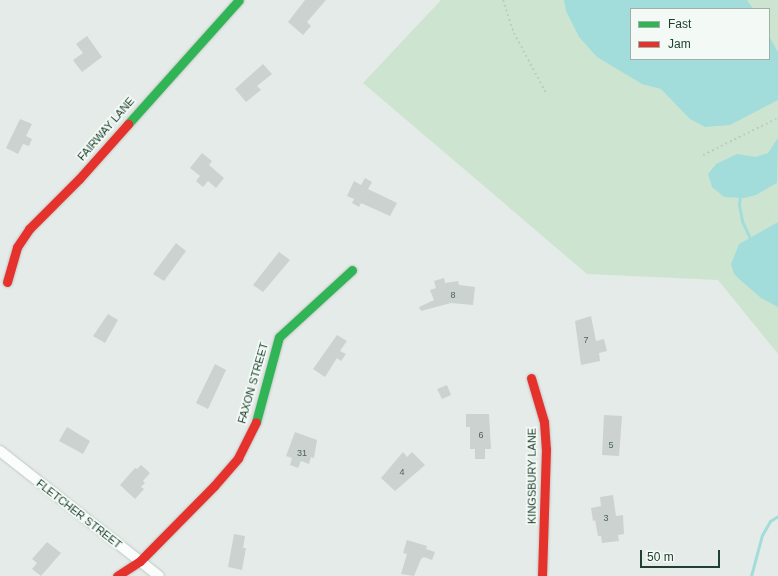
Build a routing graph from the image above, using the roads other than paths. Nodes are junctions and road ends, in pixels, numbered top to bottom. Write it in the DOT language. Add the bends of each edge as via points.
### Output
graph roads {
  1 [pos="239,0"];
  2 [pos="352,270"];
  3 [pos="6,282"];
  4 [pos="531,378"];
  5 [pos="0,451"];
  6 [pos="140,560"];
  7 [pos="117,576"];
  8 [pos="159,576"];
  9 [pos="542,576"];
  1 -- 3 [label="street, FAIRWAY LANE" via="79,179 29,229 16,247"];
  2 -- 6 [label="street, FAXON STREET" via="279,337 254,430 238,458 214,486"];
  4 -- 9 [label="street, KINGSBURY LANE" via="544,422 546,449"];
  5 -- 6 [label="street, FLETCHER STREET"];
  6 -- 7 [label="street, FAXON STREET"];
  6 -- 8 [label="street, FLETCHER STREET"];
}
